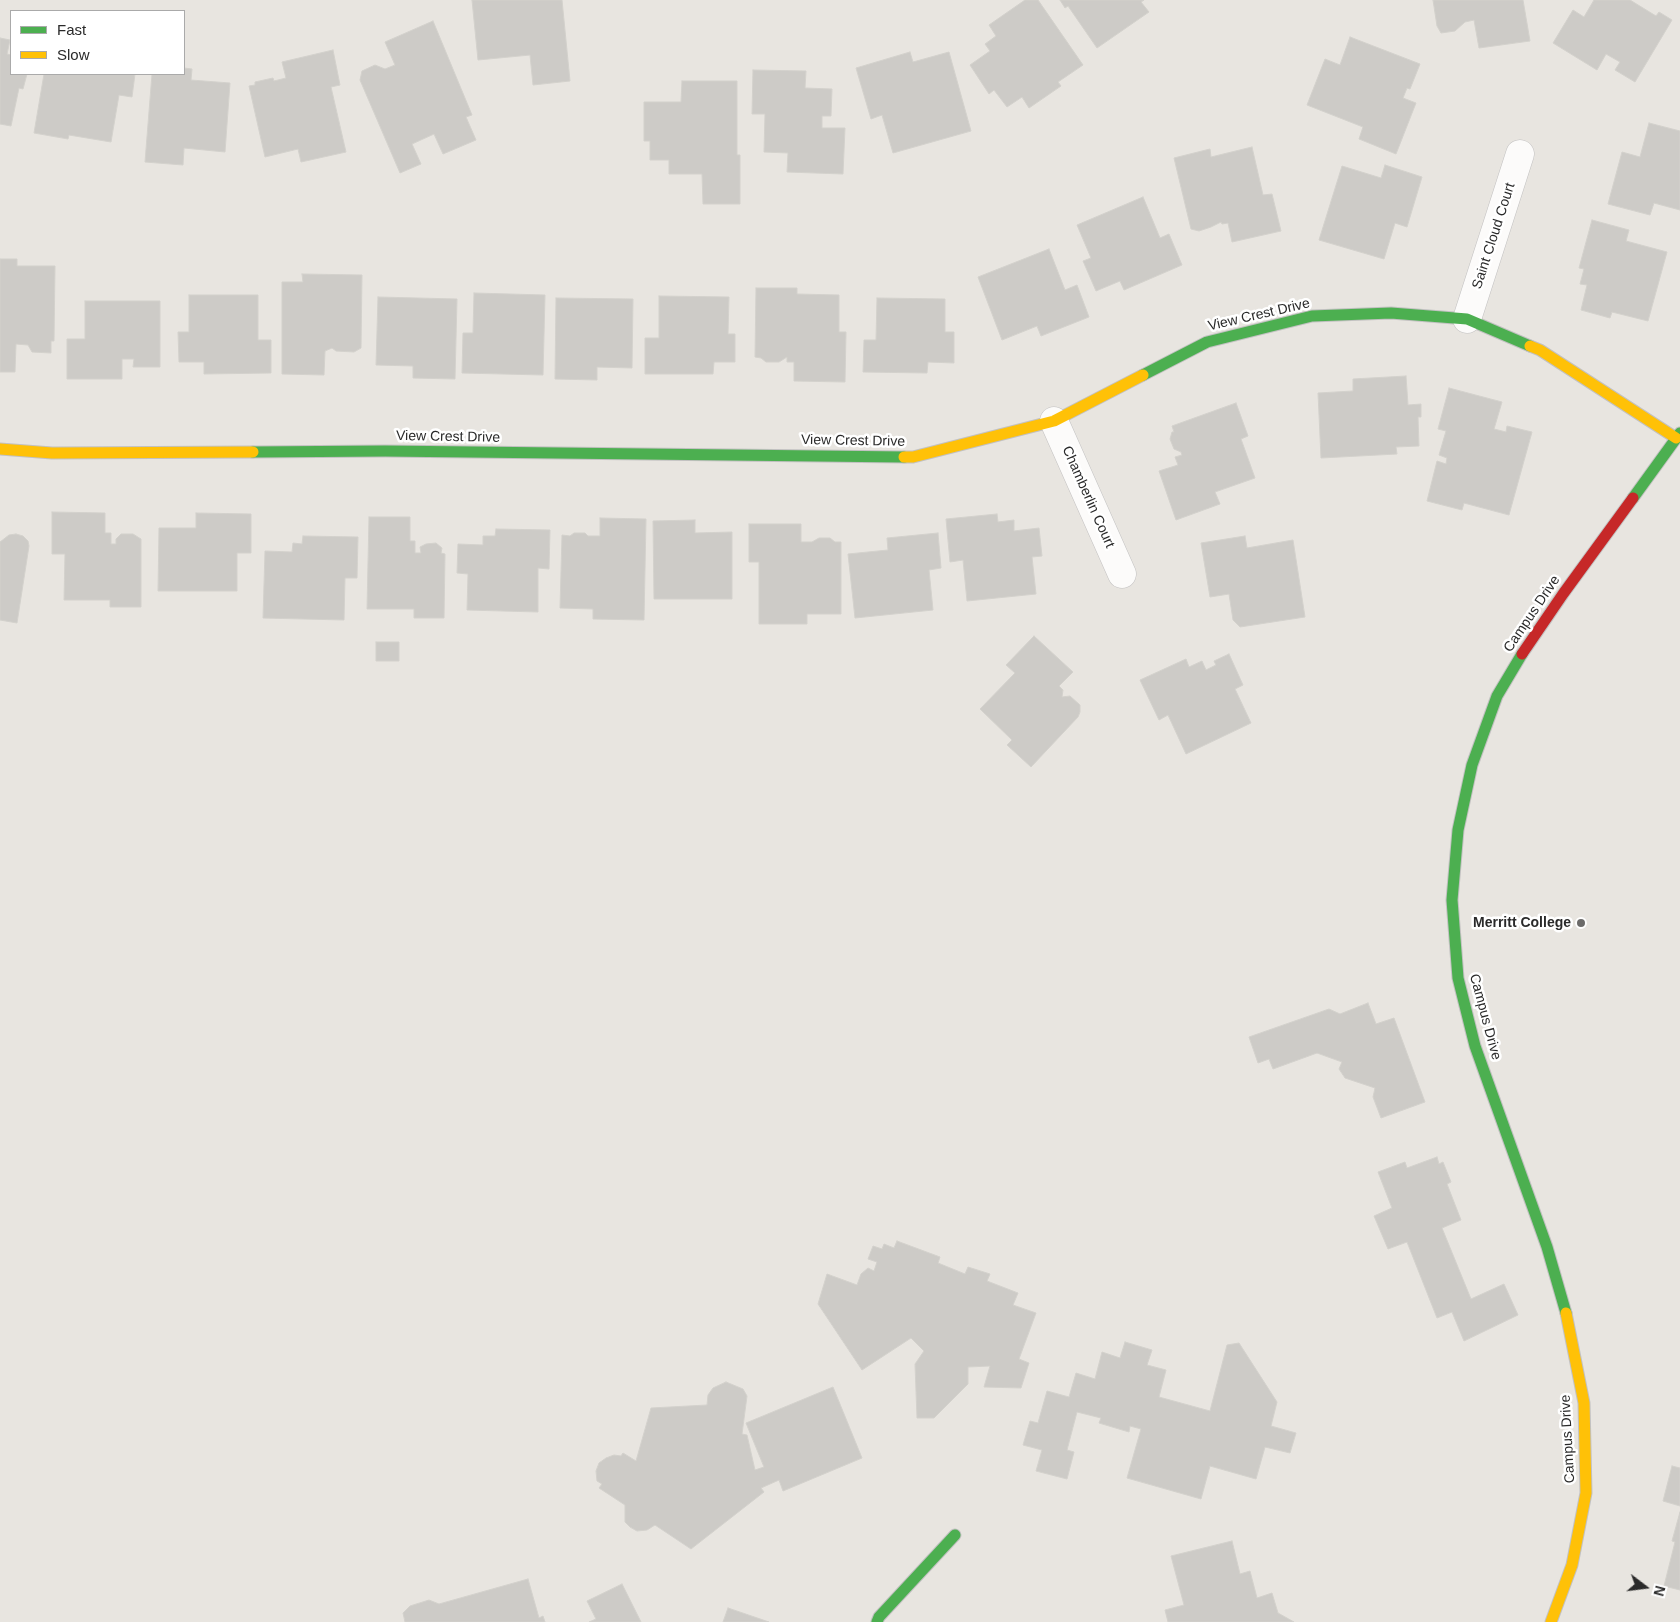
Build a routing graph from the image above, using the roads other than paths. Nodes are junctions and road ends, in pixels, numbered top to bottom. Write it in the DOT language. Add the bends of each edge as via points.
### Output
graph roads {
  1 [pos="1520,154"];
  2 [pos="1467,319"];
  3 [pos="1054,421"];
  4 [pos="1678,435"];
  5 [pos="0,449"];
  6 [pos="1122,574"];
  7 [pos="955,1535"];
  8 [pos="877,1622"];
  9 [pos="1551,1622"];
  1 -- 2 [label="street, Saint Cloud Court"];
  2 -- 3 [label="street, View Crest Drive" via="1390,313 1312,316 1207,342"];
  2 -- 4 [label="street, View Crest Drive" via="1540,350"];
  3 -- 5 [label="street, View Crest Drive" via="913,457 384,451 52,453"];
  3 -- 6 [label="street, Chamberlin Court"];
  4 -- 9 [label="street, Campus Drive" via="1563,594 1497,696 1472,765 1458,830 1452,900 1458,978 1475,1046 1547,1248 1568,1318 1584,1403 1586,1493 1572,1565"];
  7 -- 8 [label="street"];
}
